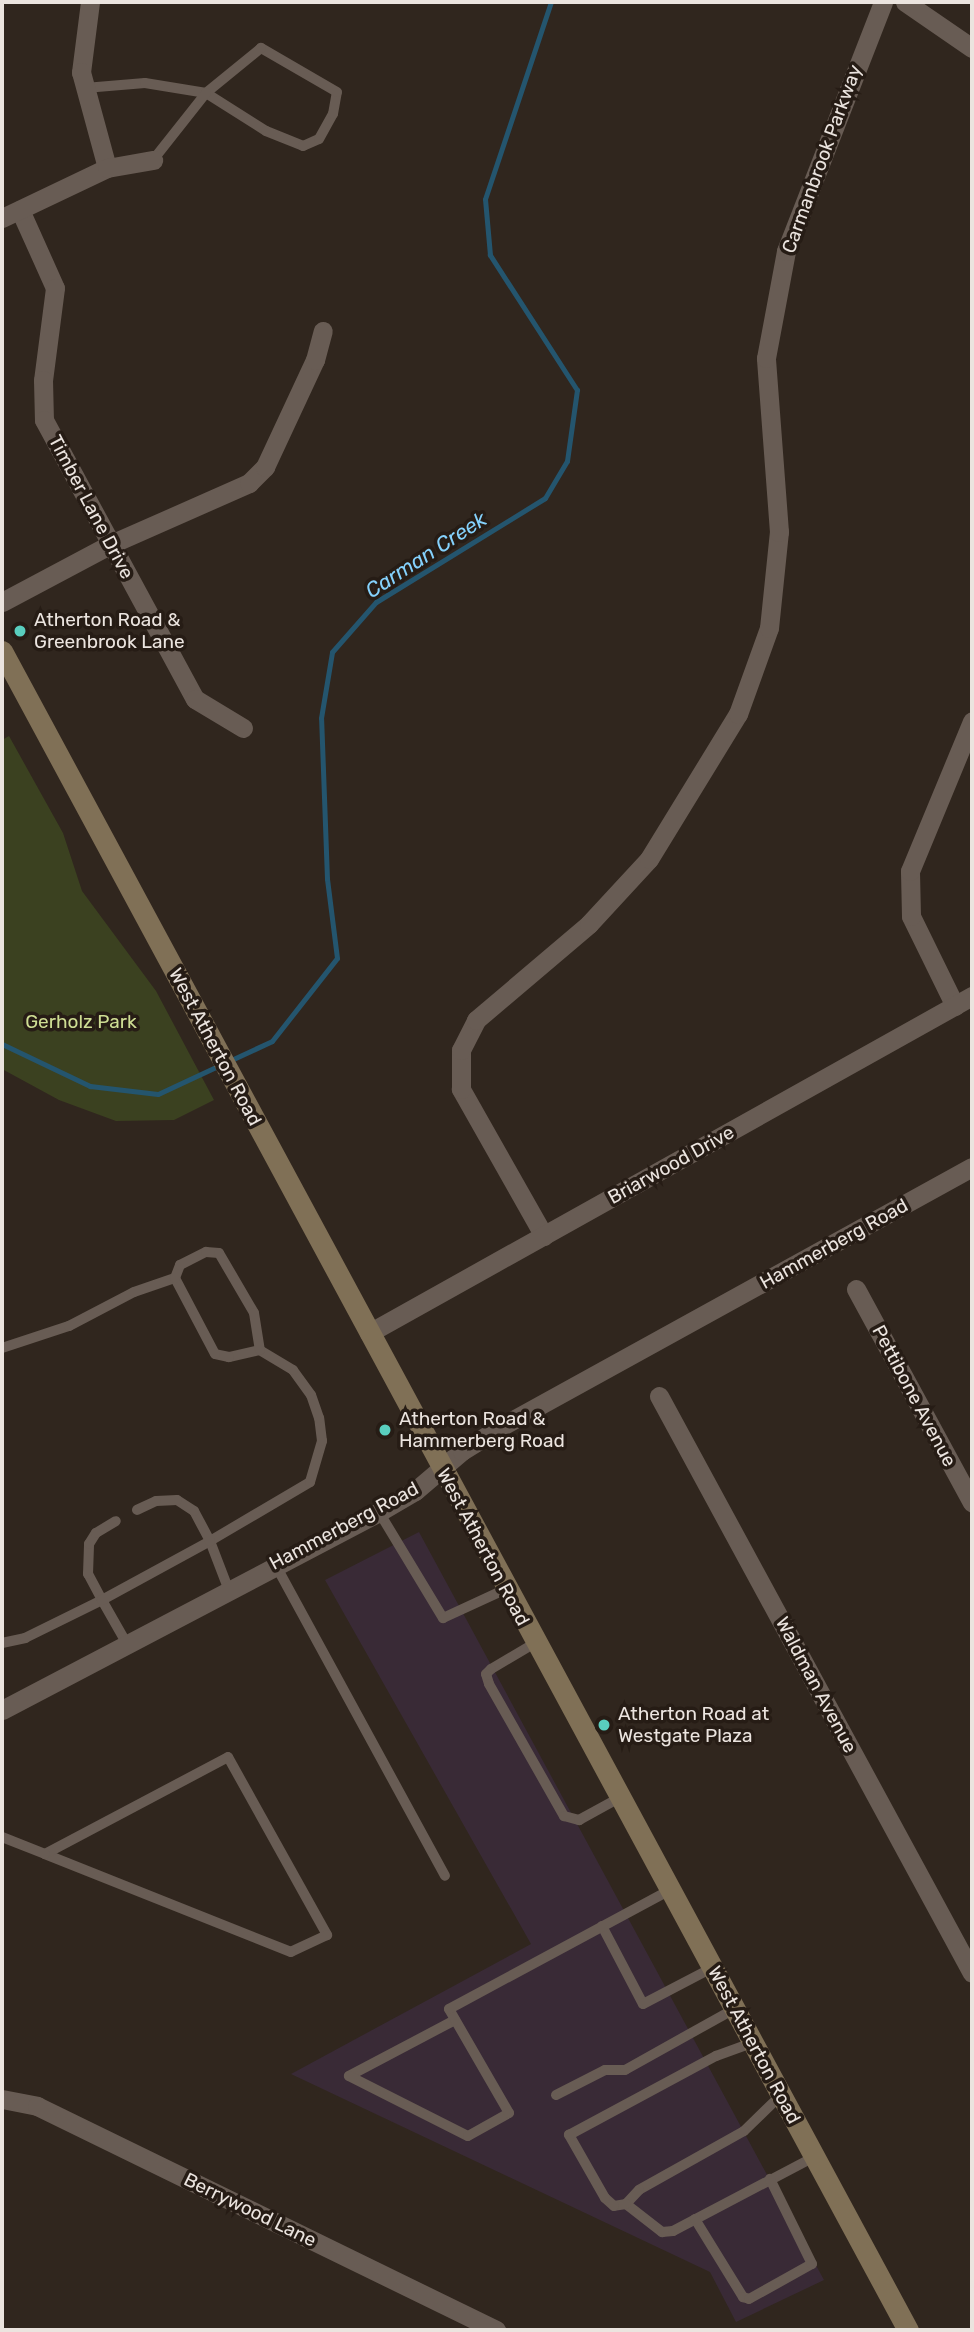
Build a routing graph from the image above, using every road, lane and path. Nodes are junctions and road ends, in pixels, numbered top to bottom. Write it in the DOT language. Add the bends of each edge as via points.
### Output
graph roads {
  1 [pos="90,2"];
  2 [pos="883,2"];
  3 [pos="905,2"];
  4 [pos="972,48"];
  5 [pos="85,88"];
  6 [pos="206,93"];
  7 [pos="153,160"];
  8 [pos="107,168"];
  9 [pos="11,214"];
  10 [pos="323,331"];
  11 [pos="111,544"];
  12 [pos="2,602"];
  13 [pos="2,651"];
  14 [pos="972,721"];
  15 [pos="243,728"];
  16 [pos="972,996"];
  17 [pos="955,1006"];
  18 [pos="972,1167"];
  19 [pos="544,1236"];
  20 [pos="175,1278"];
  21 [pos="856,1289"];
  22 [pos="369,1333"];
  23 [pos="2,1348"];
  24 [pos="260,1350"];
  25 [pos="659,1396"];
  26 [pos="441,1469"];
  27 [pos="972,1503"];
  28 [pos="137,1510"];
  29 [pos="379,1511"];
  30 [pos="116,1521"];
  31 [pos="210,1541"];
  32 [pos="275,1563"];
  33 [pos="228,1588"];
  34 [pos="506,1589"];
  35 [pos="102,1600"];
  36 [pos="2,1643"];
  37 [pos="536,1643"];
  38 [pos="127,1644"];
  39 [pos="2,1710"];
  40 [pos="619,1798"];
  41 [pos="2,1837"];
  42 [pos="45,1854"];
  43 [pos="446,1876"];
  44 [pos="670,1890"];
  45 [pos="602,1926"];
  46 [pos="712,1968"];
  47 [pos="972,1973"];
  48 [pos="734,2009"];
  49 [pos="455,2020"];
  50 [pos="752,2043"];
  51 [pos="556,2095"];
  52 [pos="781,2095"];
  53 [pos="2,2099"];
  54 [pos="814,2157"];
  55 [pos="770,2179"];
  56 [pos="626,2204"];
  57 [pos="695,2220"];
  58 [pos="496,2330"];
  59 [pos="908,2330"];
  1 -- 5 [label="street" via="82,60"];
  2 -- 19 [label="street, Carmanbrook Parkway" via="786,251 766,358 779,532 769,628 738,714 649,859 589,925 476,1020 461,1050 461,1089"];
  3 -- 4 [label="street"];
  5 -- 6 [label="lane" via="145,83"];
  5 -- 8 [label="street"];
  6 -- 6 [label="lane" via="241,61 266,48 331,86 337,100 319,139 303,146 266,131"];
  6 -- 7 [label="lane"];
  7 -- 8 [label="street"];
  8 -- 9 [label="street"];
  9 -- 11 [label="street, Timber Lane Drive" via="55,288 43,380 44,420"];
  10 -- 11 [label="street" via="315,360 265,467 249,483"];
  11 -- 12 [label="street"];
  11 -- 15 [label="street, Timber Lane Drive" via="195,699"];
  13 -- 22 [label="street, West Atherton Road"];
  14 -- 17 [label="street" via="910,871 911,916"];
  16 -- 17 [label="street, Briarwood Drive"];
  17 -- 19 [label="street, Briarwood Drive"];
  18 -- 26 [label="street, Hammerberg Road" via="504,1425"];
  19 -- 22 [label="street, Briarwood Drive"];
  20 -- 23 [label="lane" via="134,1292 69,1326"];
  20 -- 24 [label="lane" via="215,1354 229,1357"];
  20 -- 24 [label="lane" via="180,1265 206,1252 219,1253 254,1314"];
  21 -- 27 [label="street, Pettibone Avenue"];
  22 -- 26 [label="street, West Atherton Road"];
  24 -- 31 [label="lane" via="292,1370 311,1395 322,1441 318,1465 310,1482 290,1497"];
  25 -- 47 [label="street, Waldman Avenue"];
  26 -- 29 [label="street, Hammerberg Road"];
  26 -- 34 [label="street, West Atherton Road"];
  28 -- 31 [label="lane" via="177,1500 194,1511"];
  29 -- 32 [label="street, Hammerberg Road"];
  29 -- 34 [label="lane" via="443,1618"];
  30 -- 35 [label="lane" via="96,1533 89,1545 88,1574"];
  31 -- 33 [label="lane"];
  31 -- 35 [label="lane"];
  32 -- 33 [label="street, Hammerberg Road"];
  32 -- 43 [label="lane"];
  33 -- 38 [label="street, Hammerberg Road"];
  34 -- 37 [label="street, West Atherton Road"];
  35 -- 36 [label="lane" via="25,1638"];
  35 -- 38 [label="lane"];
  37 -- 40 [label="street, West Atherton Road"];
  37 -- 40 [label="lane" via="491,1669 486,1674 489,1684 564,1816 579,1820"];
  38 -- 39 [label="street, Hammerberg Road"];
  40 -- 44 [label="street, West Atherton Road"];
  41 -- 42 [label="lane"];
  42 -- 42 [label="lane" via="291,1952 327,1935 228,1757"];
  44 -- 45 [label="lane"];
  44 -- 46 [label="street, West Atherton Road"];
  45 -- 46 [label="lane" via="643,2004"];
  45 -- 49 [label="lane" via="449,2009"];
  46 -- 48 [label="street, West Atherton Road"];
  48 -- 50 [label="street, West Atherton Road"];
  48 -- 51 [label="lane" via="625,2070 606,2070"];
  49 -- 49 [label="lane" via="509,2113 468,2136 349,2076"];
  50 -- 52 [label="street, West Atherton Road"];
  50 -- 56 [label="lane" via="716,2056 569,2135 605,2198 614,2206"];
  52 -- 54 [label="street, West Atherton Road"];
  52 -- 56 [label="lane" via="744,2131 639,2190"];
  53 -- 58 [label="street, Berrywood Lane" via="37,2106"];
  54 -- 55 [label="lane"];
  54 -- 59 [label="street, West Atherton Road"];
  55 -- 57 [label="lane"];
  55 -- 57 [label="lane" via="813,2264 749,2299 743,2297"];
  56 -- 57 [label="lane" via="662,2232"];
}
